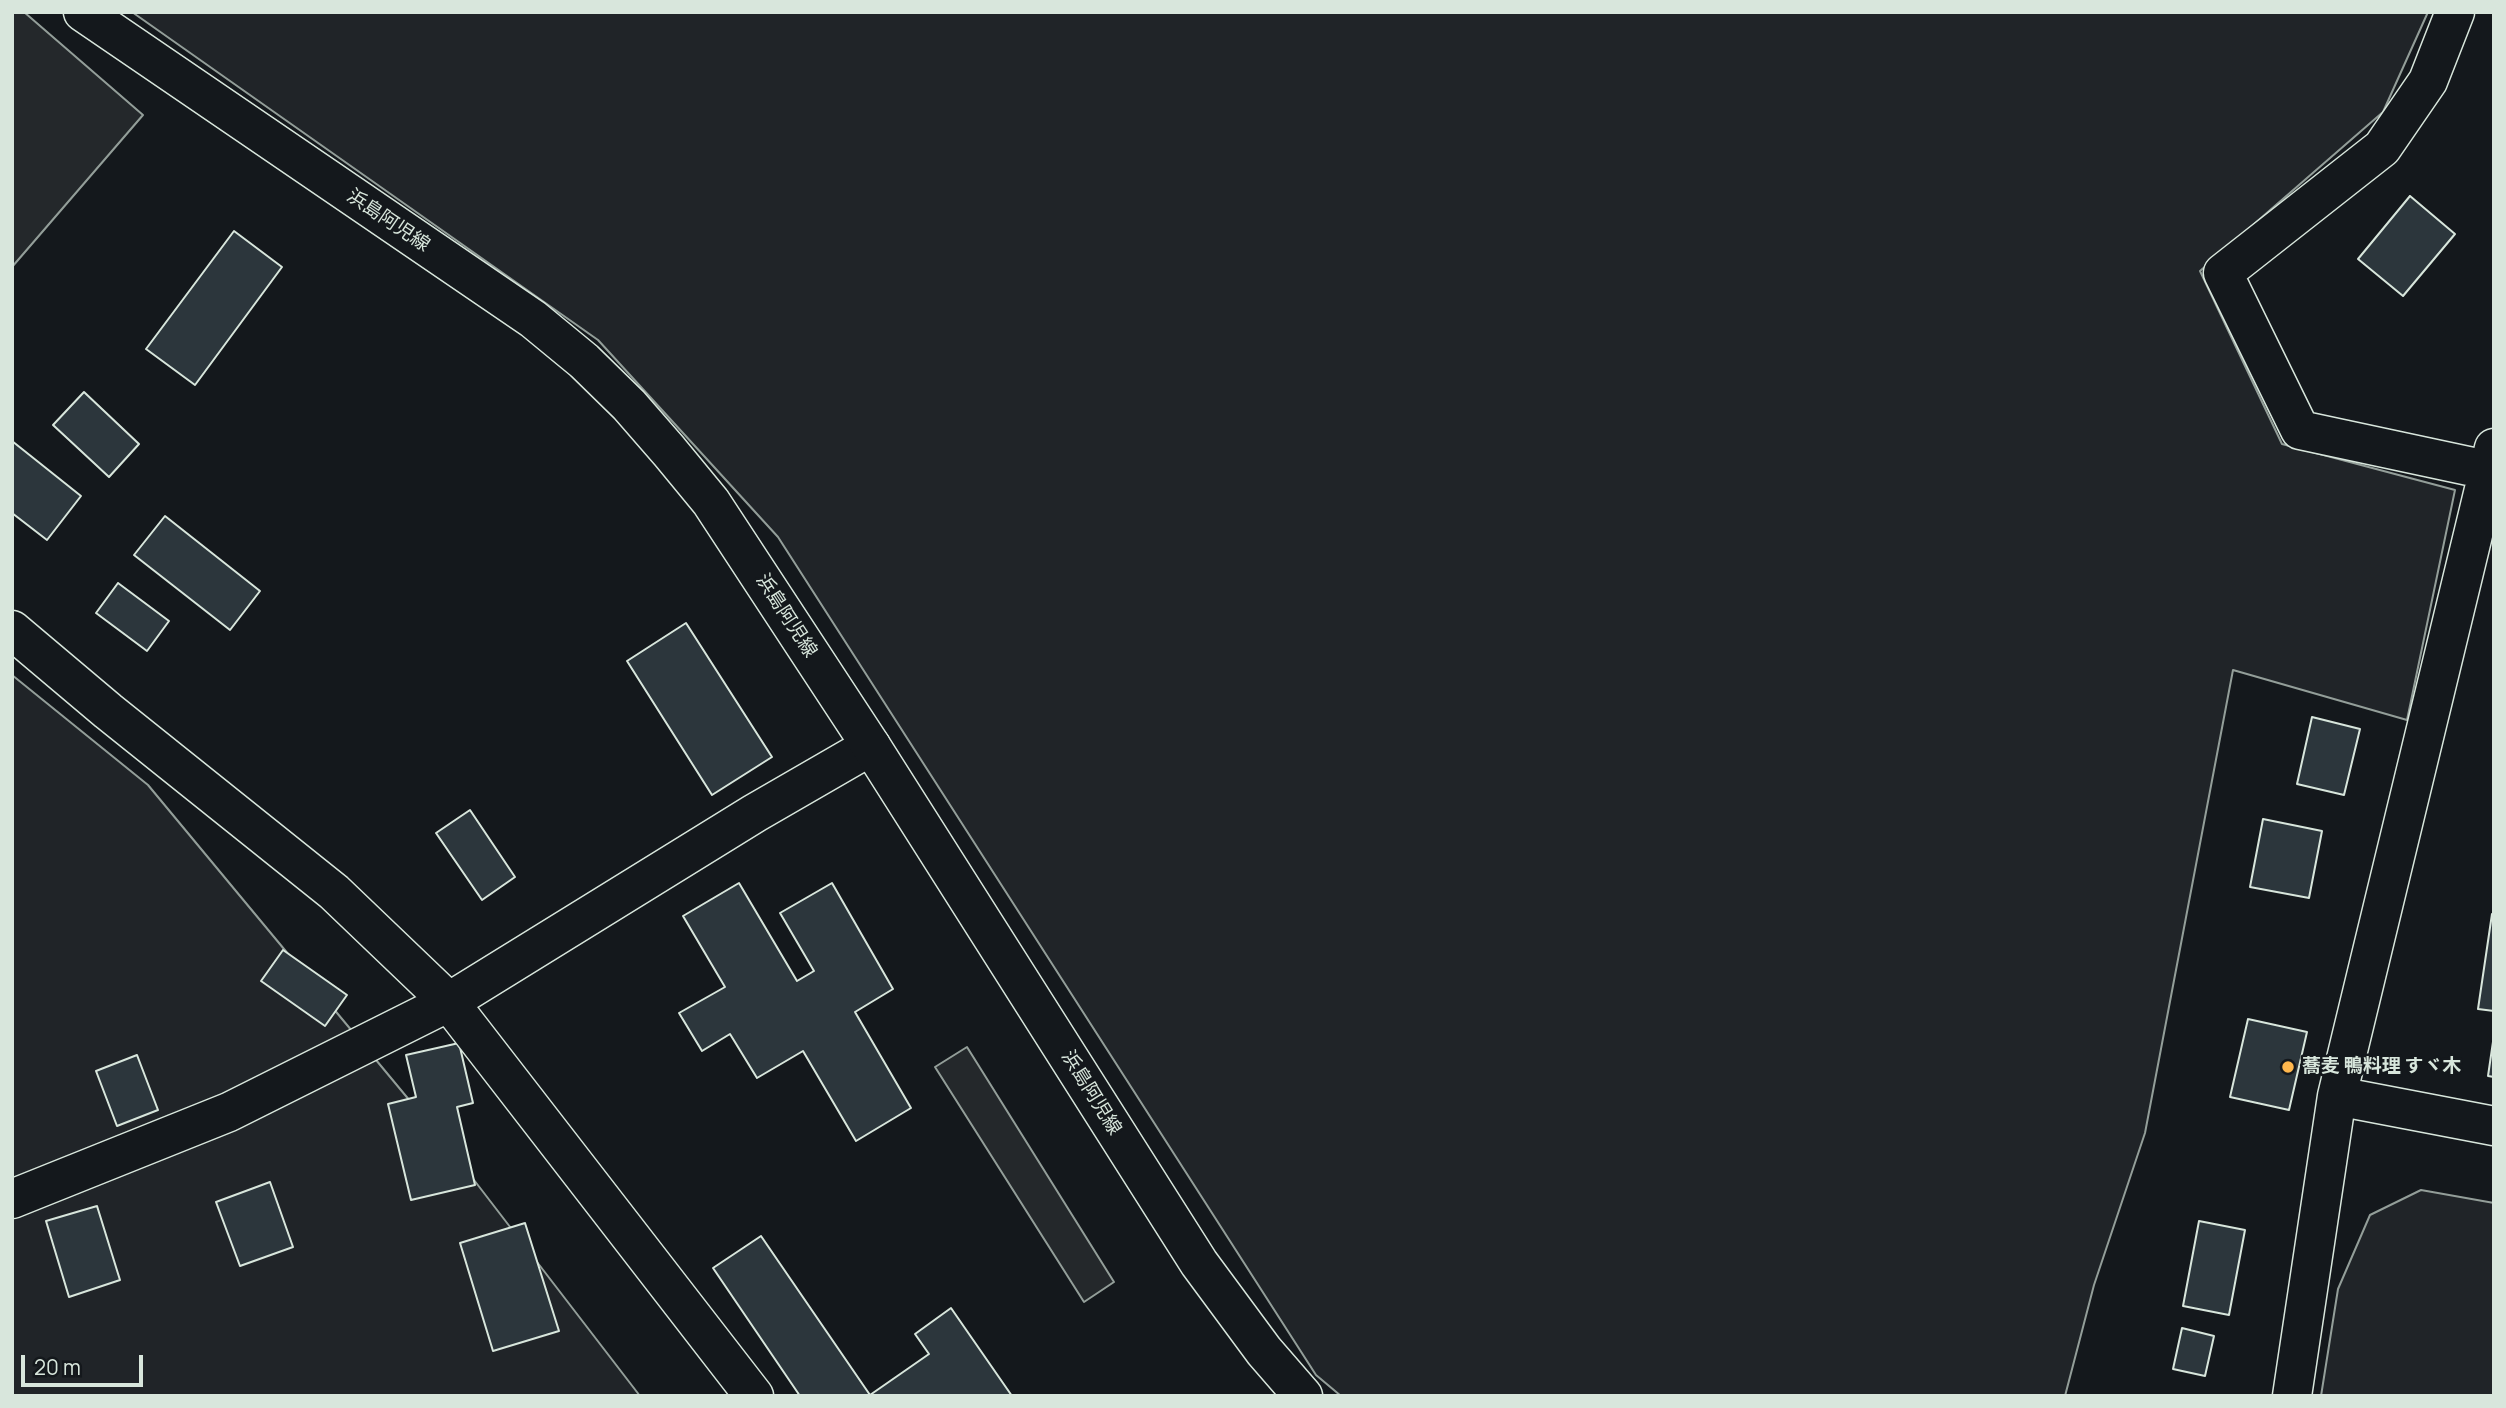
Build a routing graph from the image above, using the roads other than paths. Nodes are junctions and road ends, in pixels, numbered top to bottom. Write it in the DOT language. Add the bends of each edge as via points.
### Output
graph roads {
  1 [pos="83,12"];
  2 [pos="2455,12"];
  3 [pos="2491,459"];
  4 [pos="12,630"];
  5 [pos="872,746"];
  6 [pos="449,1002"];
  7 [pos="2337,1096"];
  8 [pos="2494,1126"];
  9 [pos="12,1199"];
  10 [pos="754,1396"];
  11 [pos="1303,1396"];
  12 [pos="2292,1396"];
  1 -- 5 [label="street, 浜島阿児線" via="533,319 584,361 629,405 711,502"];
  2 -- 3 [label="street" via="2428,82 2382,148 2223,273 2300,430"];
  3 -- 7 [label="street"];
  4 -- 6 [label="street" via="334,891"];
  5 -- 6 [label="street"];
  5 -- 11 [label="street, 浜島阿児線" via="1199,1263"];
  6 -- 9 [label="street" via="229,1112"];
  6 -- 10 [label="street"];
  7 -- 8 [label="street"];
  7 -- 12 [label="street"];
}
